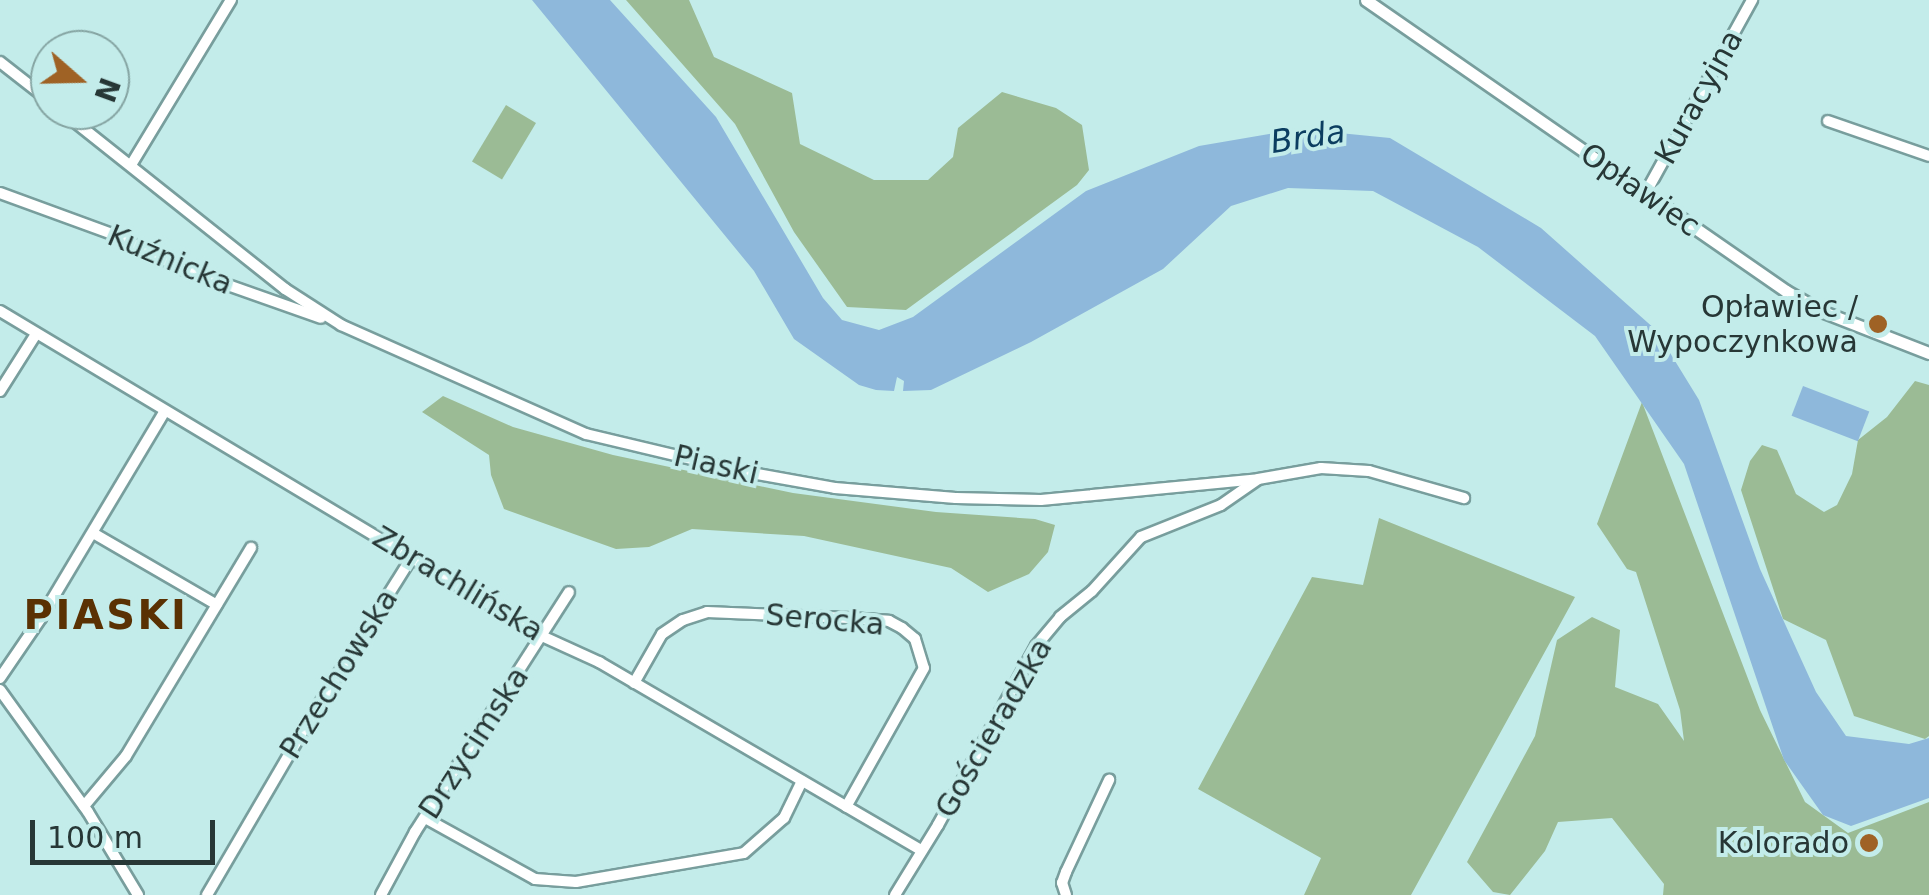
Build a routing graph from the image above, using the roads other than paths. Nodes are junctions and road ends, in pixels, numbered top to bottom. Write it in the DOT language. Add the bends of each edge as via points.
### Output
graph roads {
  1 [pos="230,0"];
  2 [pos="1366,0"];
  3 [pos="1752,0"];
  4 [pos="0,62"];
  5 [pos="30,86"];
  6 [pos="1828,121"];
  7 [pos="86,130"];
  8 [pos="1929,156"];
  9 [pos="131,165"];
  10 [pos="0,193"];
  11 [pos="1646,194"];
  12 [pos="0,310"];
  13 [pos="341,326"];
  14 [pos="36,334"];
  15 [pos="1929,353"];
  16 [pos="0,391"];
  17 [pos="165,411"];
  18 [pos="1258,479"];
  19 [pos="1464,498"];
  20 [pos="93,533"];
  21 [pos="250,548"];
  22 [pos="412,556"];
  23 [pos="569,592"];
  24 [pos="218,605"];
  25 [pos="542,636"];
  26 [pos="0,678"];
  27 [pos="634,683"];
  28 [pos="0,690"];
  29 [pos="1108,780"];
  30 [pos="802,781"];
  31 [pos="84,806"];
  32 [pos="846,807"];
  33 [pos="425,818"];
  34 [pos="919,850"];
  35 [pos="138,895"];
  36 [pos="207,895"];
  37 [pos="381,895"];
  38 [pos="895,895"];
  39 [pos="1066,895"];
  1 -- 9 [label="street"];
  2 -- 11 [label="street, Opławiec"];
  3 -- 11 [label="street, Kuracyjna"];
  4 -- 5 [label="street"];
  6 -- 8 [label="street"];
  7 -- 9 [label="street, Piaski"];
  9 -- 13 [label="street, Piaski"];
  10 -- 13 [label="street, Kuźnicka"];
  11 -- 15 [label="street, Opławiec" via="1802,301"];
  12 -- 14 [label="street, Zbrachlińska"];
  13 -- 18 [label="street, Piaski" via="554,424 835,488 1030,500"];
  14 -- 16 [label="street"];
  14 -- 17 [label="street, Zbrachlińska"];
  17 -- 20 [label="street"];
  17 -- 22 [label="street, Zbrachlińska"];
  18 -- 19 [label="street, Piaski" via="1320,468 1369,471"];
  18 -- 34 [label="street, Gościeradzka" via="1220,505 1141,537 1060,617 1036,646"];
  20 -- 24 [label="street"];
  20 -- 26 [label="street"];
  21 -- 24 [label="street"];
  22 -- 25 [label="street, Zbrachlińska"];
  22 -- 36 [label="street, Przechowska"];
  23 -- 25 [label="street, Drzycimska"];
  24 -- 31 [label="street" via="126,756"];
  25 -- 27 [label="street, Zbrachlińska"];
  25 -- 33 [label="street, Drzycimska"];
  27 -- 30 [label="street, Zbrachlińska"];
  27 -- 32 [label="street, Serocka" via="662,634 707,612 850,618 902,628 915,639 924,668"];
  28 -- 31 [label="street"];
  29 -- 39 [label="street" via="1066,872"];
  30 -- 32 [label="street, Zbrachlińska"];
  30 -- 33 [label="street" via="784,818 744,853 576,882 535,879"];
  31 -- 35 [label="street"];
  32 -- 34 [label="street, Zbrachlińska"];
  33 -- 37 [label="street, Drzycimska"];
  34 -- 38 [label="street, Gościeradzka"];
}
